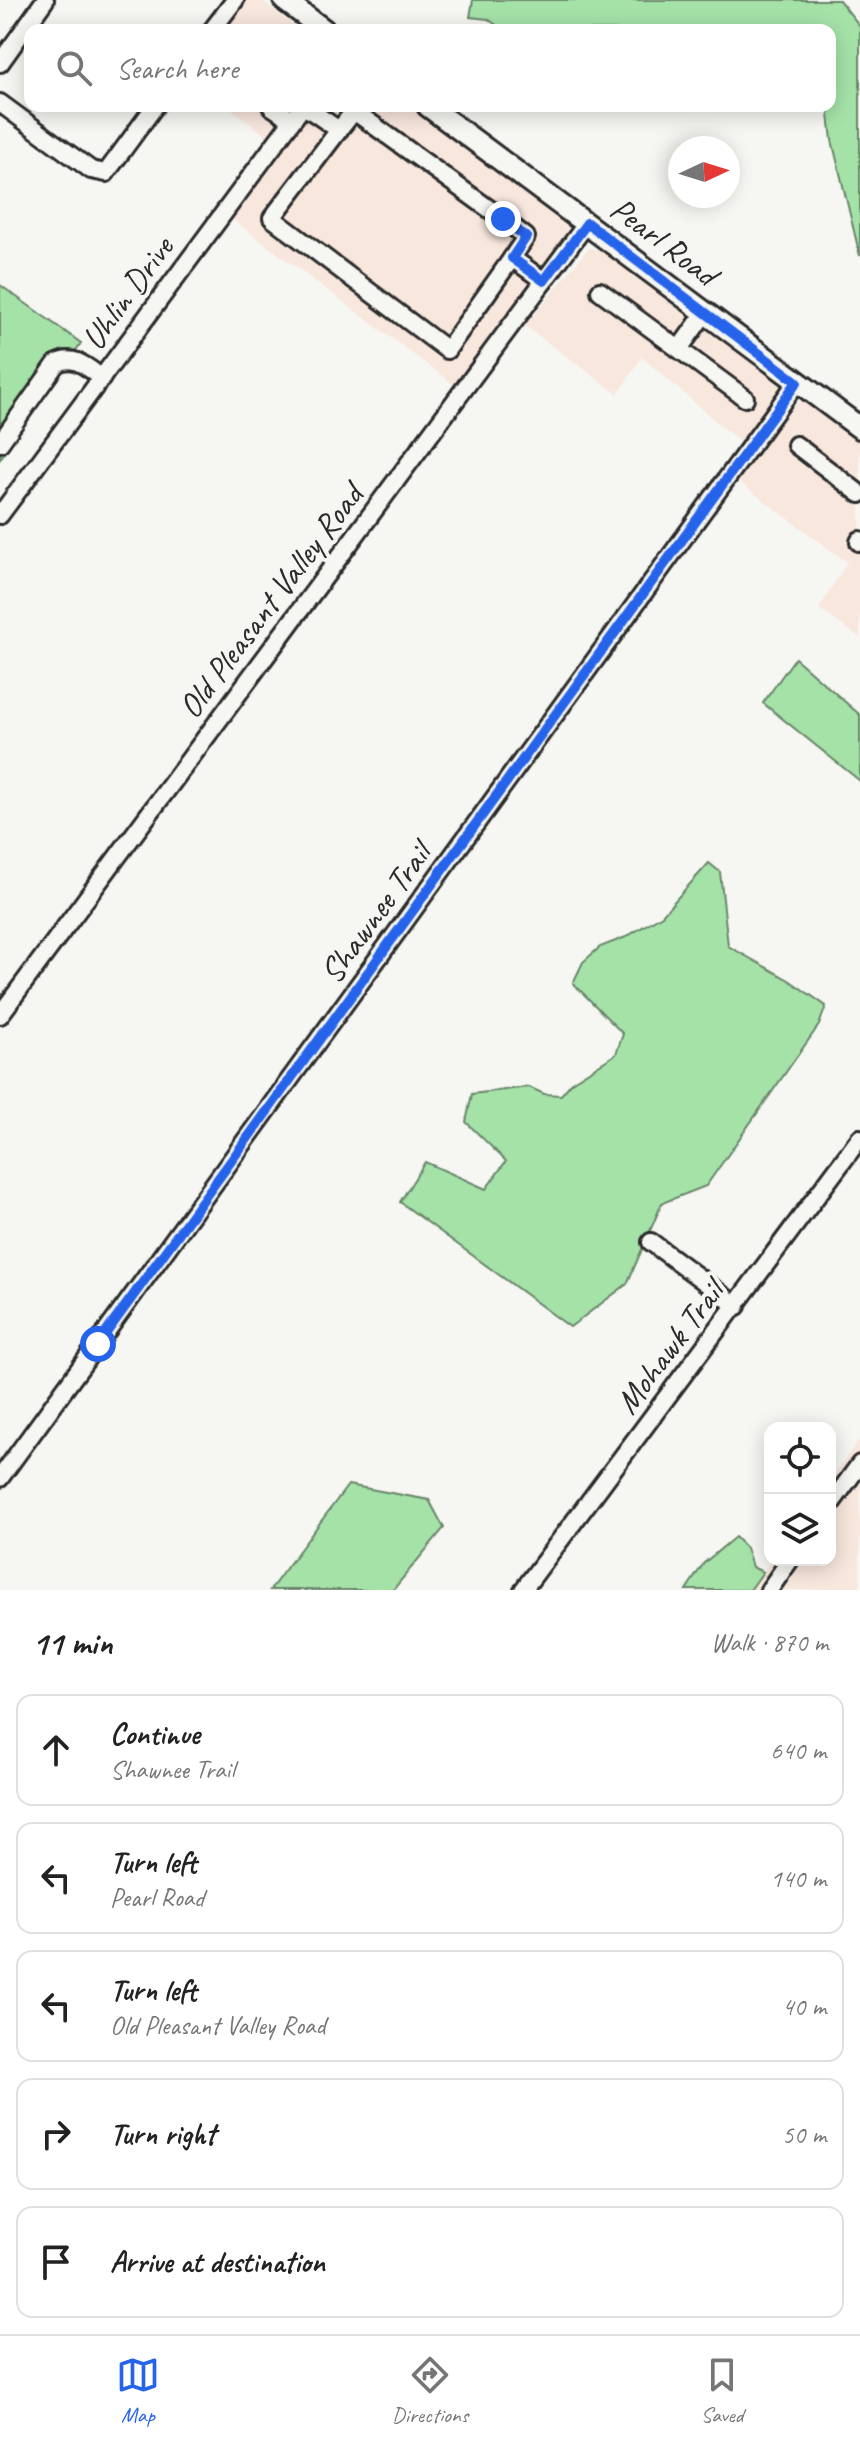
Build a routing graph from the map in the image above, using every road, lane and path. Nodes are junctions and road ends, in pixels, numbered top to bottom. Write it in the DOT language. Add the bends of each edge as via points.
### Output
graph roads {
  1 [pos="45,0"];
  2 [pos="235,0"];
  3 [pos="284,0"];
  4 [pos="28,24"];
  5 [pos="217,24"];
  6 [pos="316,24"];
  7 [pos="24,29"];
  8 [pos="0,63"];
  9 [pos="0,103"];
  10 [pos="151,112"];
  11 [pos="280,112"];
  12 [pos="298,112"];
  13 [pos="312,112"];
  14 [pos="353,112"];
  15 [pos="355,112"];
  16 [pos="436,112"];
  17 [pos="292,120"];
  18 [pos="339,130"];
  19 [pos="587,223"];
  20 [pos="512,258"];
  21 [pos="544,281"];
  22 [pos="600,291"];
  23 [pos="705,313"];
  24 [pos="679,349"];
  25 [pos="102,378"];
  26 [pos="797,382"];
  27 [pos="745,398"];
  28 [pos="860,428"];
  29 [pos="0,443"];
  30 [pos="796,445"];
  31 [pos="860,494"];
  32 [pos="0,515"];
  33 [pos="0,1015"];
  34 [pos="860,1138"];
  35 [pos="651,1242"];
  36 [pos="737,1306"];
  37 [pos="860,1464"];
  38 [pos="0,1478"];
  39 [pos="836,1497"];
  40 [pos="786,1566"];
  41 [pos="523,1590"];
  42 [pos="769,1590"];
  1 -- 4 [label="street"];
  2 -- 5 [label="street"];
  3 -- 6 [label="main road"];
  7 -- 8 [label="street"];
  9 -- 10 [label="street" via="91,170 106,173"];
  11 -- 17 [label="street"];
  12 -- 17 [label="street, Uhlin Drive"];
  13 -- 18 [label="street"];
  14 -- 18 [label="street"];
  15 -- 20 [label="street" via="526,237"];
  16 -- 19 [label="main road, Pearl Road"];
  17 -- 25 [label="street, Uhlin Drive"];
  18 -- 20 [label="street" via="272,218 447,350"];
  19 -- 21 [label="street, Old Pleasant Valley Road"];
  19 -- 23 [label="main road, Pearl Road"];
  20 -- 21 [label="street"];
  21 -- 33 [label="street, Old Pleasant Valley Road"];
  22 -- 24 [label="street"];
  23 -- 24 [label="street"];
  23 -- 26 [label="main road, Pearl Road"];
  24 -- 27 [label="street"];
  25 -- 29 [label="street" via="79,361 56,364"];
  25 -- 32 [label="street, Uhlin Drive"];
  26 -- 28 [label="main road, Pearl Road"];
  26 -- 38 [label="street, Shawnee Trail"];
  30 -- 31 [label="street"];
  34 -- 36 [label="street, Mohawk Trail"];
  35 -- 36 [label="street"];
  36 -- 41 [label="street, Mohawk Trail"];
  37 -- 39 [label="street"];
  40 -- 42 [label="street"];
}
